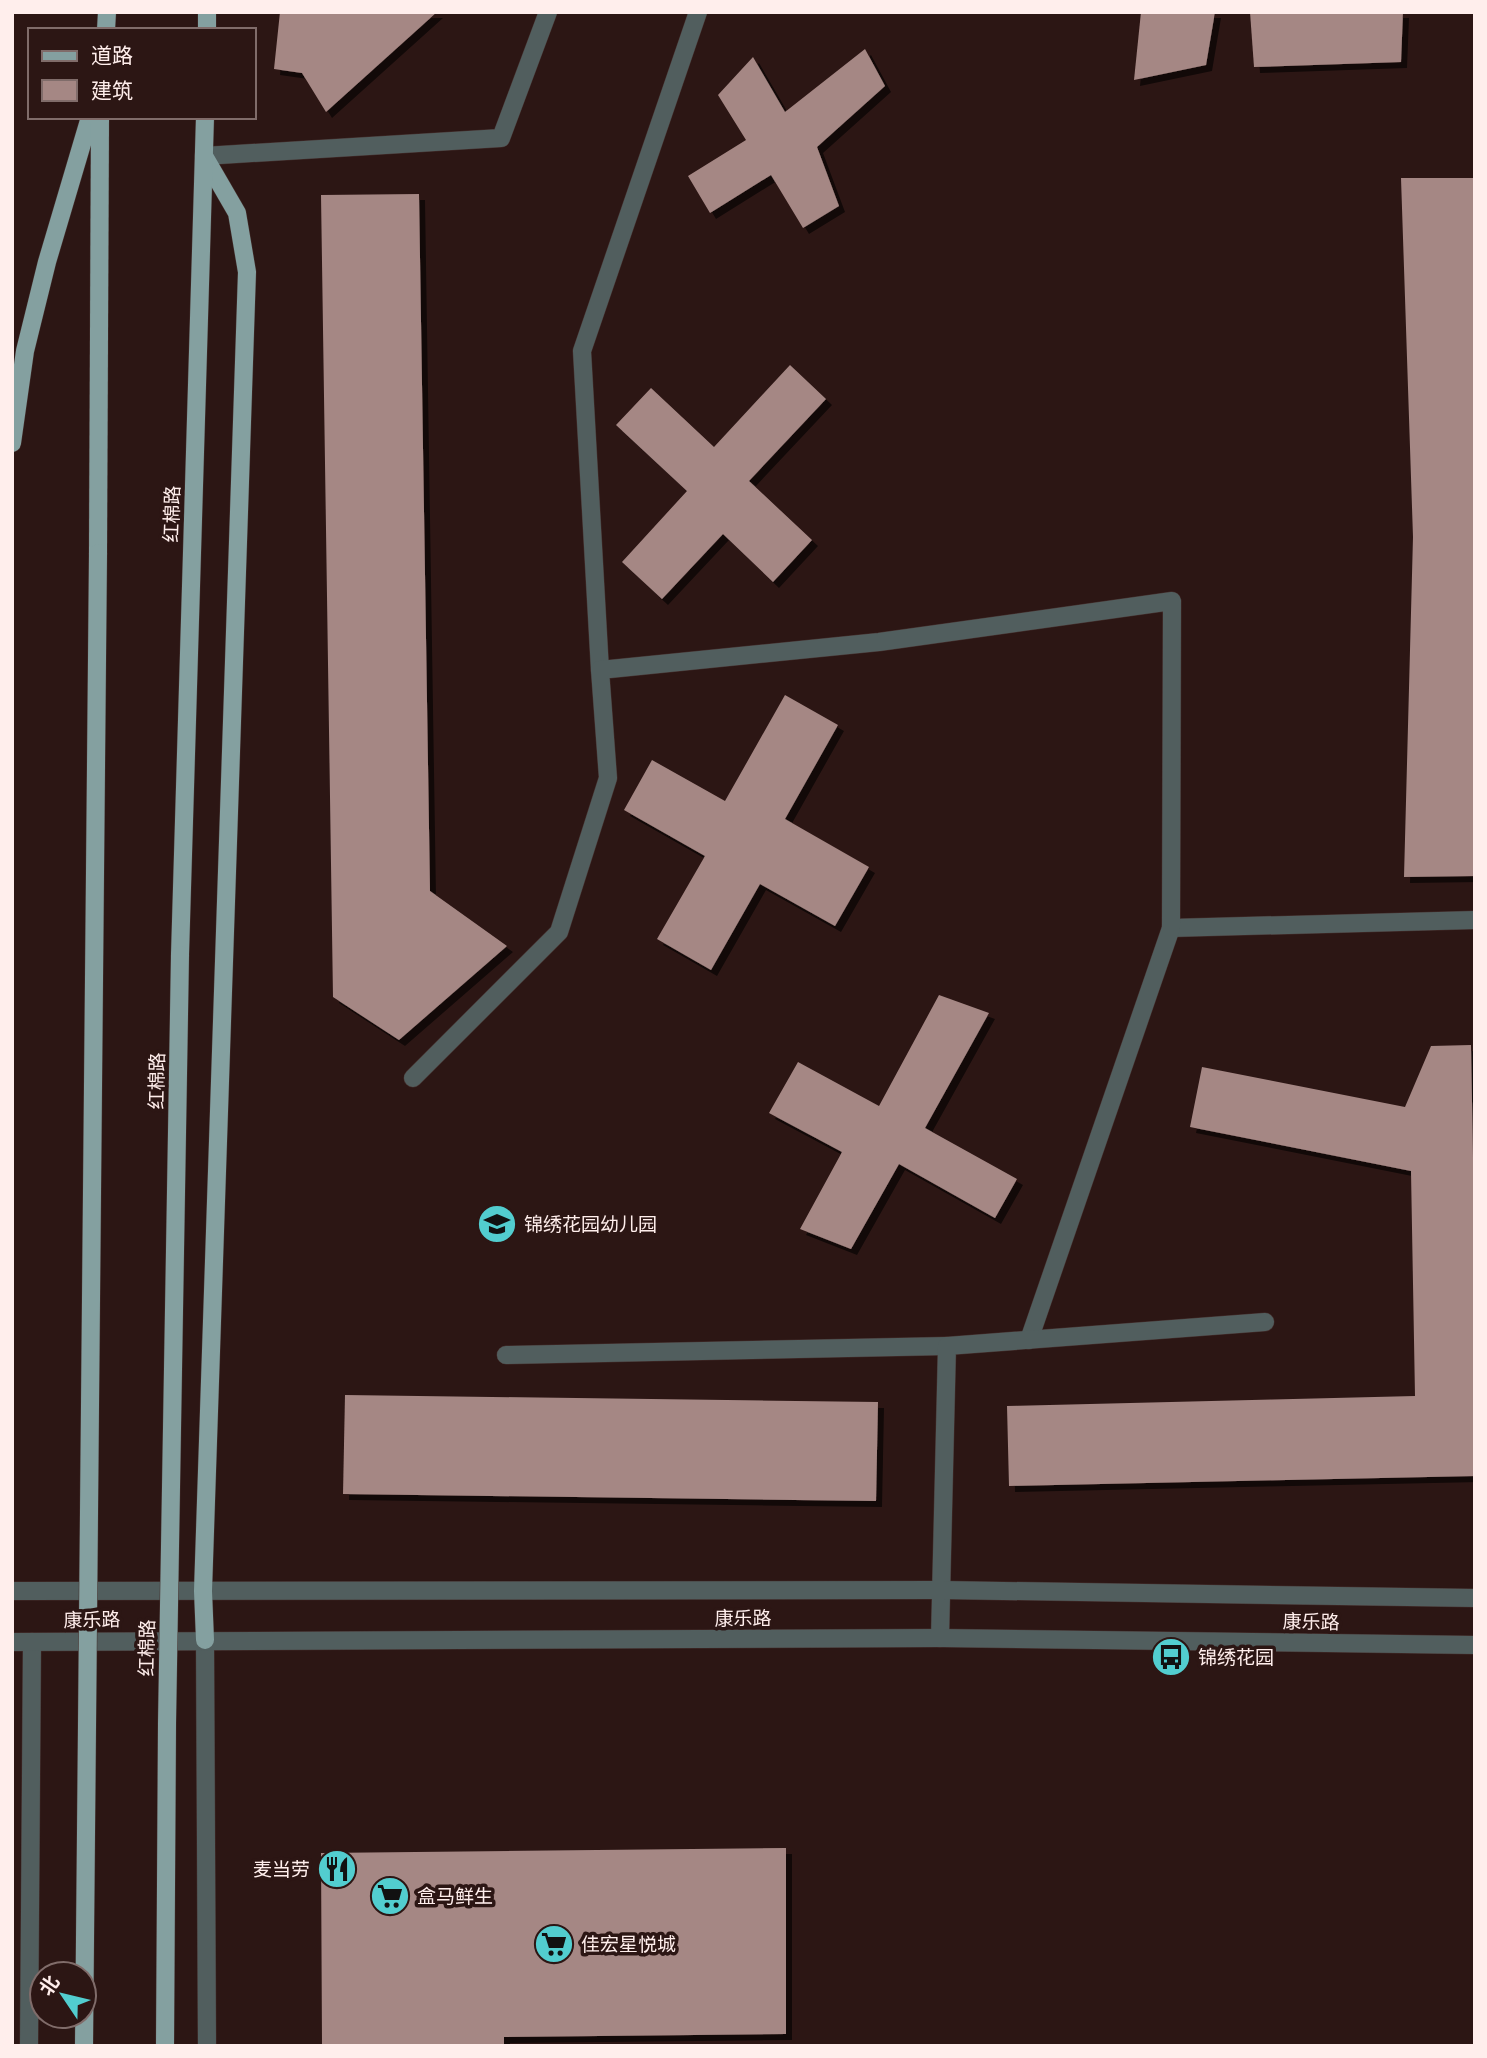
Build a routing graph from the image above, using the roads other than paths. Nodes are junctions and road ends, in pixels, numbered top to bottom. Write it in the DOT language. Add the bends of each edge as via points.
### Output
graph roads {
  1 [pos="548,12"];
  2 [pos="698,12"];
  3 [pos="89,119"];
  4 [pos="100,119"];
  5 [pos="205,119"];
  6 [pos="204,156"];
  7 [pos="12,443"];
  8 [pos="600,670"];
  9 [pos="1475,920"];
  10 [pos="1171,928"];
  11 [pos="413,1078"];
  12 [pos="1265,1322"];
  13 [pos="1029,1340"];
  14 [pos="947,1346"];
  15 [pos="506,1354"];
  16 [pos="942,1590"];
  17 [pos="12,1591"];
  18 [pos="203,1591"];
  19 [pos="1475,1598"];
  20 [pos="940,1638"];
  21 [pos="205,1640"];
  22 [pos="12,1642"];
  23 [pos="32,1642"];
  24 [pos="1475,1645"];
  25 [pos="29,2046"];
  26 [pos="84,2046"];
  27 [pos="164,2046"];
  28 [pos="207,2046"];
  1 -- 6 [label="street" via="501,138"];
  2 -- 8 [label="street" via="582,351"];
  3 -- 7 [label="main road" via="25,351"];
  4 -- 26 [label="main road, bridge"];
  5 -- 6 [label="main road, 红棉路"];
  6 -- 18 [label="main road" via="237,213 247,272"];
  6 -- 27 [label="main road, 红棉路, bridge" via="180,955"];
  8 -- 10 [label="street" via="879,642 1172,601"];
  8 -- 11 [label="street" via="608,778 559,932"];
  9 -- 10 [label="street"];
  10 -- 13 [label="street"];
  12 -- 13 [label="street"];
  13 -- 14 [label="street"];
  14 -- 15 [label="street"];
  14 -- 16 [label="street"];
  16 -- 18 [label="street, 康乐路"];
  16 -- 19 [label="street, 康乐路"];
  16 -- 20 [label="street"];
  17 -- 18 [label="street, 康乐路"];
  18 -- 21 [label="main road"];
  20 -- 21 [label="street, 康乐路"];
  20 -- 24 [label="street, 康乐路"];
  21 -- 23 [label="street, 康乐路"];
  21 -- 28 [label="street"];
  22 -- 23 [label="street, 康乐路"];
  23 -- 25 [label="street"];
}
